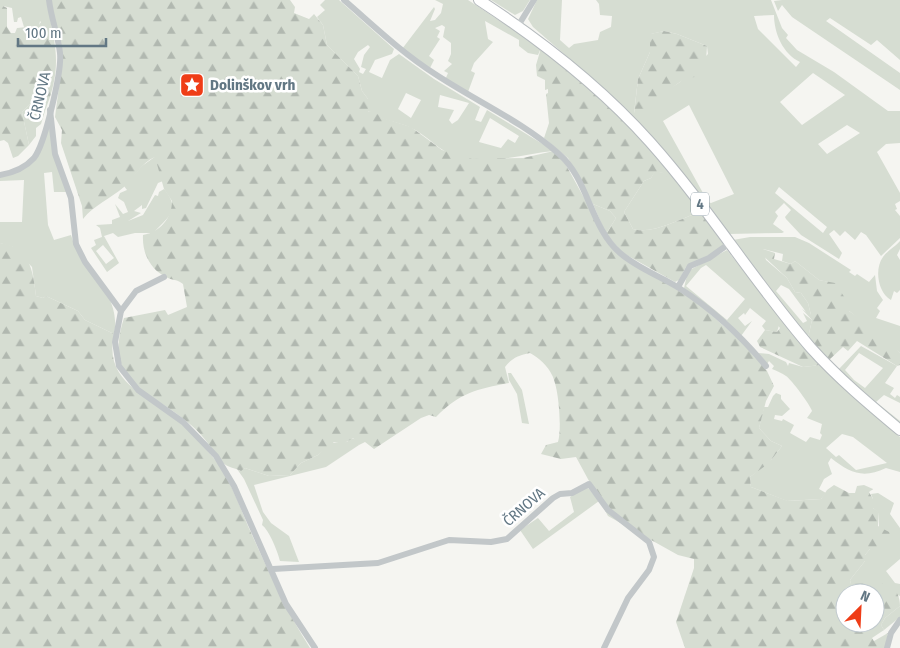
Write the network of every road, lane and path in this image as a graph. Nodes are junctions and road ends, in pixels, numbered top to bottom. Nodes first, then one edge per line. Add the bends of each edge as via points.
1 (49, 0) edge
2 (344, 0) edge
3 (479, 0) edge
4 (534, 0) edge
5 (518, 26) junction
6 (50, 110) junction
7 (0, 176) edge
8 (730, 243) junction
9 (164, 277) dead end
10 (678, 287) junction
11 (121, 312) junction
12 (766, 366) dead end
13 (900, 430) edge
14 (272, 569) junction
15 (900, 620) edge
16 (315, 648) edge
17 (604, 648) edge
18 (887, 648) edge

1 - 6 street, ČRNOVA via 60,53
2 - 10 street via 406,55 535,135 561,155 613,246 636,264
3 - 5 main road, 4
4 - 5 street
5 - 8 main road, 4 via 568,62 614,104 651,142
6 - 7 street, ČRNOVA via 35,156 16,171
6 - 11 street via 54,154 71,198 76,244
8 - 10 street via 710,258 690,266
8 - 13 main road, 4 via 811,348 856,393
9 - 11 street via 136,291
10 - 12 street via 750,346
11 - 14 street via 115,342 119,366 138,390 183,422 216,456 234,486
14 - 16 street via 286,604
14 - 17 street, ČRNOVA via 378,562 449,540 491,542 507,539 553,498 589,484 608,510 649,542 654,557 649,570 628,598
15 - 18 street via 890,633

